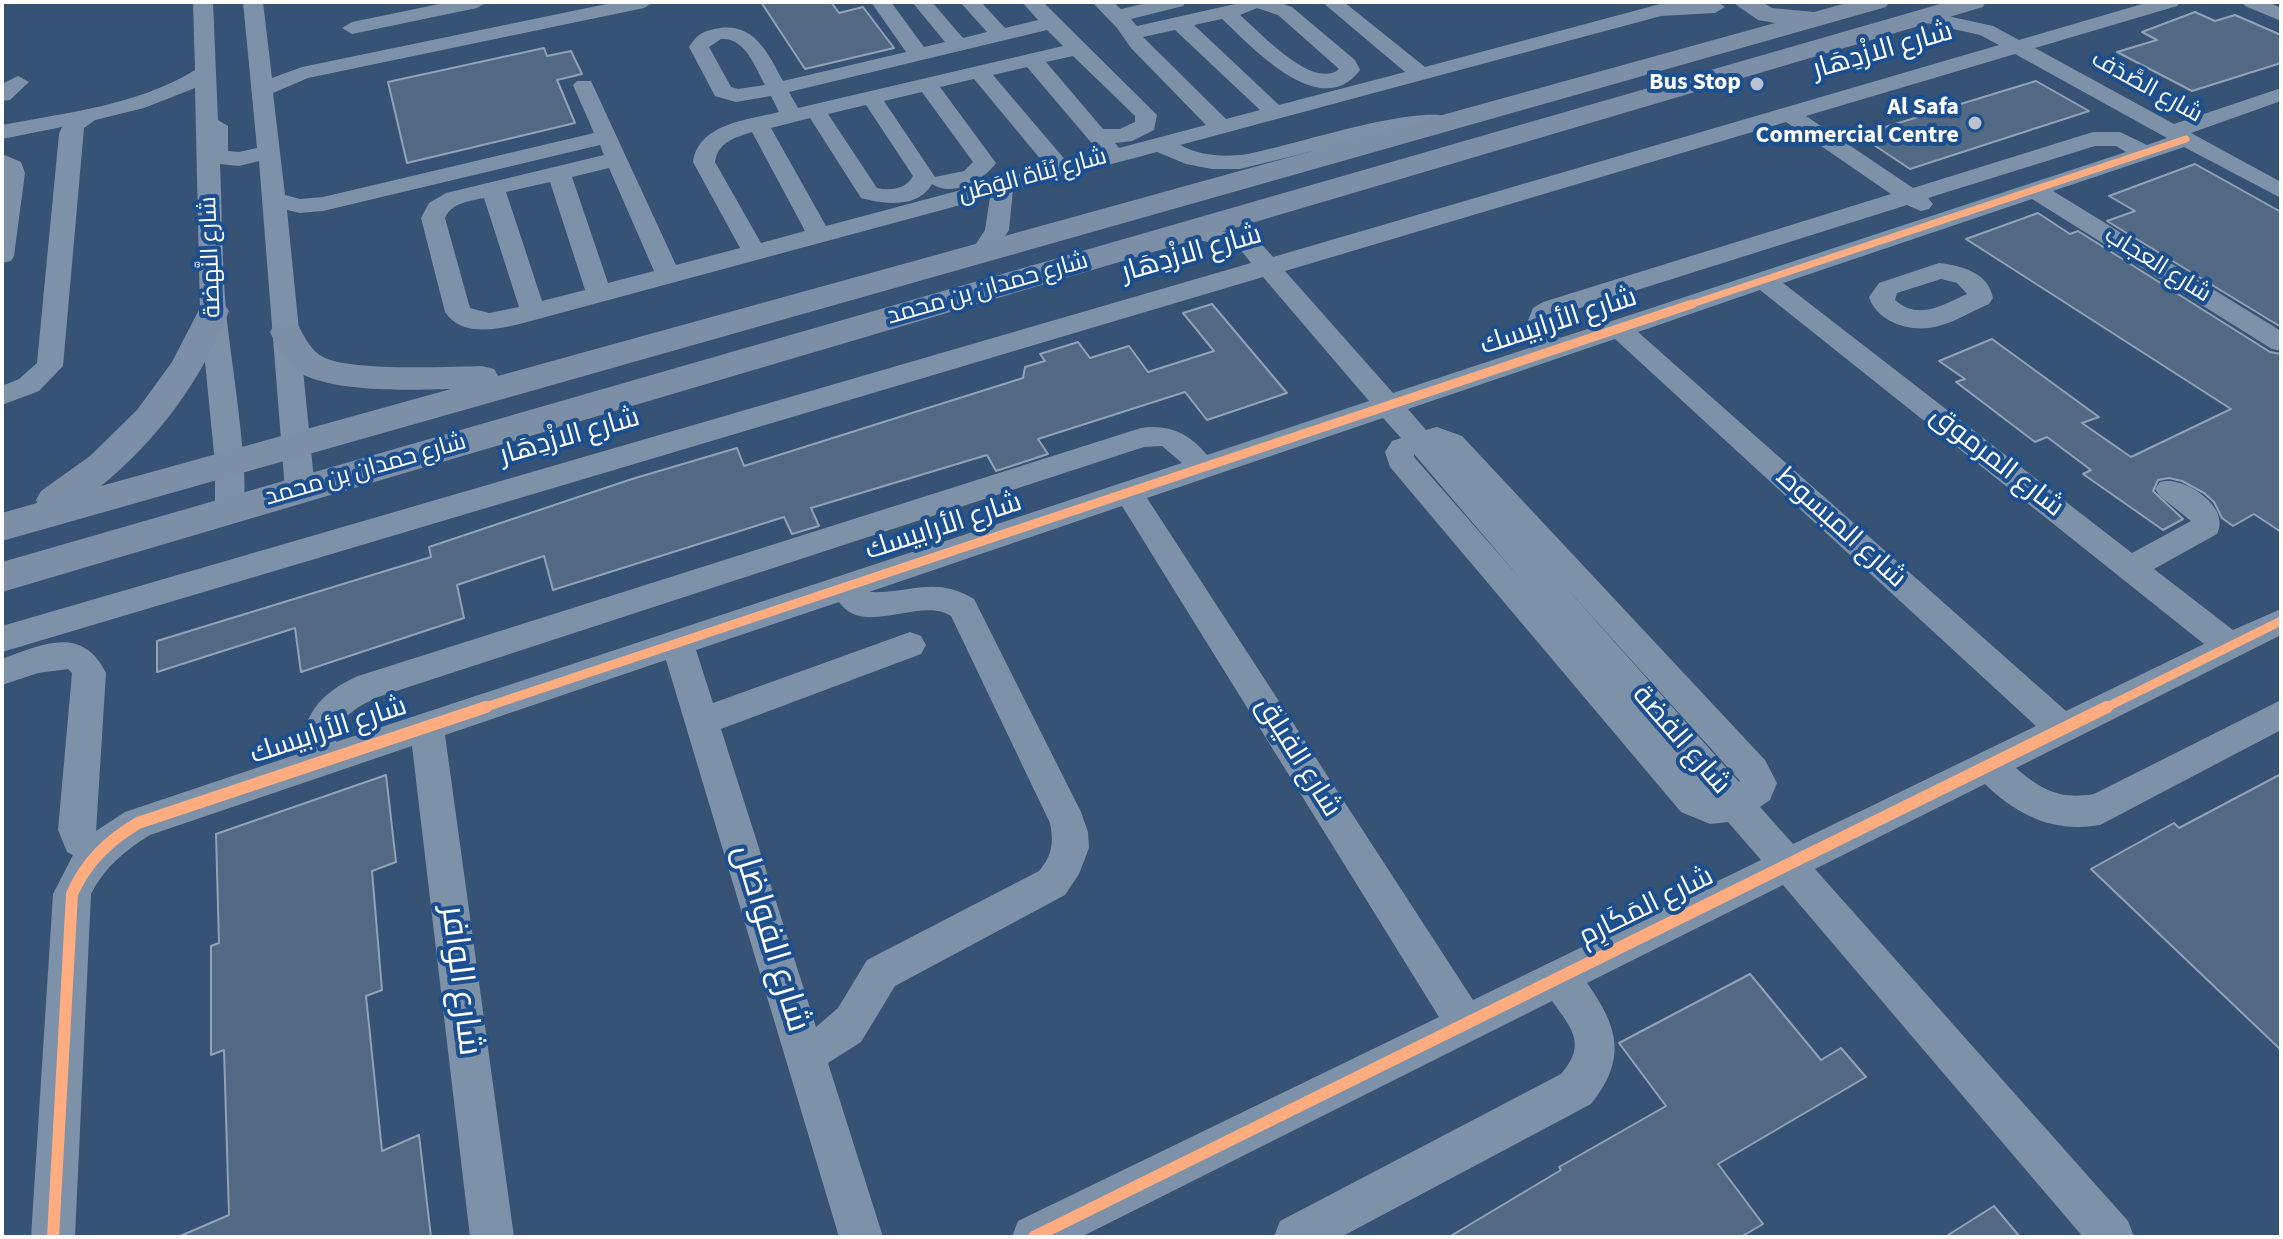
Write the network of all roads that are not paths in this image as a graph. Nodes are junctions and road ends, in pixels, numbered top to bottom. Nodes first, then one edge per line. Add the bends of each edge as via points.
1 (203, 2) edge
2 (253, 2) edge
3 (347, 2) edge
4 (477, 2) edge
5 (644, 2) edge
6 (881, 2) edge
7 (922, 2) edge
8 (970, 2) edge
9 (1032, 2) edge
10 (1176, 2) edge
11 (1332, 2) edge
12 (1620, 2) edge
13 (1877, 2) edge
14 (2170, 2) edge
15 (2252, 2) edge
16 (1261, 3) edge
17 (1723, 4) edge
18 (440, 6) edge
19 (1110, 9) edge
20 (1658, 9) edge
21 (1978, 11) edge
22 (1227, 13) junction
23 (2281, 15) edge
24 (1825, 17) junction
25 (1051, 23) junction
26 (1181, 24) junction
27 (352, 28) junction
28 (1130, 34) junction
29 (1001, 35) junction
30 (1744, 39) junction
31 (958, 45) junction
32 (2017, 46) junction
33 (1076, 49) junction
34 (914, 56) junction
35 (1032, 59) junction
36 (358, 61) junction
37 (979, 72) junction
38 (1421, 74) junction
39 (262, 79) junction
40 (928, 84) junction
41 (584, 85) dead end
42 (208, 91) junction
43 (2281, 94) edge
44 (871, 97) junction
45 (153, 99) junction
46 (815, 110) junction
47 (92, 112) junction
48 (1275, 113) junction
49 (1788, 114) junction
50 (792, 116) junction
51 (1457, 121) junction
52 (758, 124) junction
53 (1221, 127) junction
54 (2, 132) edge
55 (2179, 135) junction
56 (1098, 136) junction
57 (1159, 144) junction
58 (612, 148) junction
59 (267, 152) junction
60 (2145, 153) junction
61 (1114, 156) junction
62 (2, 161) edge
63 (1062, 170) junction
64 (559, 173) junction
65 (924, 176) junction
66 (496, 180) junction
67 (1001, 186) junction
68 (2034, 190) junction
69 (2281, 191) edge
70 (1910, 196) junction
71 (274, 199) junction
72 (323, 204) junction
73 (1261, 210) junction
74 (1945, 219) junction
75 (1189, 231) junction
76 (278, 234) junction
77 (819, 235) junction
78 (1900, 235) junction
79 (754, 252) junction
80 (982, 253) junction
81 (1257, 255) junction
82 (2, 256) edge
83 (1948, 272) dead end
84 (668, 275) junction
85 (1763, 280) junction
86 (599, 294) junction
87 (213, 311) junction
88 (533, 312) junction
89 (760, 316) junction
90 (1618, 328) junction
91 (286, 332) junction
92 (2281, 343) edge
93 (1555, 349) junction
94 (573, 365) junction
95 (2, 396) edge
96 (1388, 405) junction
97 (297, 444) junction
98 (1201, 467) junction
99 (349, 476) junction
100 (229, 486) junction
101 (2170, 489) dead end
102 (300, 490) junction
103 (1128, 491) junction
104 (2, 525) edge
105 (2, 551) edge
106 (2130, 568) junction
107 (2, 577) edge
108 (845, 586) junction
109 (2281, 621) edge
110 (2, 639) edge
111 (677, 642) junction
112 (910, 645) dead end
113 (2230, 646) junction
114 (2, 672) edge
115 (2281, 714) edge
116 (701, 722) junction
117 (427, 725) junction
118 (2062, 729) junction
119 (318, 761) junction
120 (1989, 765) junction
121 (99, 850) junction
122 (1788, 865) junction
123 (1559, 978) junction
124 (1466, 1024) junction
125 (804, 1053) junction
126 (53, 1237) edge
127 (492, 1237) edge
128 (861, 1237) edge
129 (1034, 1237) edge
130 (1296, 1237) edge
131 (2112, 1237) edge

1 - 42 street, شارع النَّهضة
2 - 39 street
3 - 27 street
4 - 18 street
5 - 36 street
6 - 34 street
7 - 31 street
8 - 29 street
9 - 25 street
10 - 19 street
11 - 38 street
12 - 20 street
13 - 24 main road, شارع حمدان بن محمد
14 - 32 street, شارع الازْدِهَار
15 - 23 street
16 - 22 street
16 - 22 street via 1285,11 1323,42 1349,65 1348,75 1333,81 1304,78
17 - 20 street, شارع بُنَاة الوَطَن
17 - 24 main road via 1767,15
17 - 30 main road via 1747,21 1750,30
18 - 27 street
19 - 28 street
20 - 38 street, شارع بُنَاة الوَطَن
21 - 32 street, شارع الصَّدَف
21 - 73 main road, شارع حمدان بن محمد via 1925,17
22 - 26 street
24 - 30 main road, شارع حمدان بن محمد
25 - 29 street
25 - 33 street
26 - 28 street
26 - 48 street
27 - 36 street
28 - 53 street
29 - 31 street
30 - 51 main road, شارع حمدان بن محمد
31 - 34 street
32 - 49 street, شارع الازْدِهَار
32 - 55 street, شارع الصَّدَف
33 - 35 street
33 - 56 street via 1146,115 1146,125 1135,133
34 - 40 street
34 - 50 street via 776,89
35 - 37 street
35 - 56 street
36 - 39 street
37 - 40 street
37 - 63 street
38 - 48 street, شارع بُنَاة الوَطَن
39 - 59 street
40 - 44 street
40 - 65 street via 985,163 962,180
41 - 58 street
42 - 45 street via 184,100
42 - 45 street via 184,86
42 - 59 street via 217,108 217,151 222,158
42 - 87 street, شارع النَّهضة
43 - 55 street, شارع الأرابيسك
44 - 46 street
44 - 65 street
45 - 47 street
46 - 50 street
46 - 65 street via 869,193 905,194 919,187
47 - 54 street
47 - 95 street via 70,134 50,366 29,385
48 - 53 street, شارع بُنَاة الوَطَن
49 - 70 street
49 - 81 street, شارع الازْدِهَار
50 - 52 street
51 - 57 street via 1377,128 1248,162 1212,164
51 - 80 main road, شارع حمدان بن محمد
52 - 77 street
52 - 79 street via 725,134 704,154
53 - 57 street, شارع بُنَاة الوَطَن
55 - 60 street, شارع الأرابيسك
55 - 69 street, شارع الصَّدَف
56 - 61 street
57 - 61 street, شارع بُنَاة الوَطَن
58 - 64 street
58 - 66 street
58 - 84 street
59 - 71 street
60 - 68 street, شارع الأرابيسك
60 - 70 street via 2120,139 2102,137
61 - 63 street, شارع بُنَاة الوَطَن
62 - 82 street via 14,173
63 - 67 street, شارع بُنَاة الوَطَن
64 - 66 street
64 - 86 street
66 - 72 street
66 - 88 street
66 - 88 street, شارع بُنَاة الوَطَن via 434,213 455,305 464,317 486,322
67 - 77 street, شارع بُنَاة الوَطَن
67 - 80 street via 999,227
68 - 74 street, شارع الأرابيسك
68 - 92 street, شارع العجاب
70 - 74 street
70 - 93 street via 1552,308 1542,314 1538,328
71 - 72 street via 290,205
71 - 76 street
72 - 76 street
73 - 75 main road, شارع حمدان بن محمد
73 - 81 street via 1250,226
74 - 78 street, شارع الأرابيسك
75 - 81 street
75 - 99 main road, شارع حمدان بن محمد
76 - 91 street
77 - 79 street, شارع بُنَاة الوَطَن
78 - 83 street
78 - 85 street, شارع الأرابيسك
79 - 84 street, شارع بُنَاة الوَطَن
80 - 89 main road, شارع حمدان بن محمد
81 - 96 street, شارع الفضة
81 - 110 street, شارع الازْدِهَار
84 - 86 street, شارع بُنَاة الوَطَن
85 - 90 street, شارع الأرابيسك
85 - 106 street, شارع المرموق
86 - 88 street, شارع بُنَاة الوَطَن
87 - 100 street, شارع النَّهضة
87 - 104 main road via 187,367 106,464 69,492
89 - 94 main road, شارع حمدان بن محمد
89 - 99 main road via 689,352 351,450 333,461 331,469
90 - 93 street, شارع الأرابيسك
90 - 118 street, شارع المبسوط
91 - 94 main road via 303,360 337,372 464,378
91 - 97 street
93 - 96 street, شارع الأرابيسك
94 - 97 main road, شارع حمدان بن محمد
96 - 98 street, شارع الأرابيسك
96 - 122 street, شارع الفضة
97 - 100 main road, شارع حمدان بن محمد
97 - 102 street
98 - 103 street, شارع الأرابيسك
98 - 119 street via 1176,439 1141,438 370,686 335,704 323,718
99 - 102 main road, شارع حمدان بن محمد
100 - 102 main road, شارع حمدان بن محمد
100 - 104 main road, شارع حمدان بن محمد
100 - 105 main road
100 - 107 main road, شارع حمدان بن محمد
101 - 106 street via 2199,509 2206,526
103 - 108 street, شارع الأرابيسك
103 - 124 street, شارع الفيلق
106 - 113 street, شارع المرموق
108 - 111 street, شارع الأرابيسك
108 - 125 street via 852,599 866,605 941,597 963,608 1068,823 1071,847 1052,883 881,973 838,1037
109 - 113 street, شارع المَكَارِم
111 - 116 street, شارع الفواضل
111 - 117 street, شارع الأرابيسك
112 - 116 street
113 - 118 street, شارع المَكَارِم
114 - 121 street via 52,656 80,658 87,665 76,830 80,841
115 - 120 street via 2082,814 2039,806
116 - 125 street, شارع الفواضل
117 - 119 street, شارع الأرابيسك
117 - 127 street, شارع الوافر
118 - 120 street, شارع المَكَارِم
119 - 121 street, شارع الأرابيسك via 138,823
120 - 122 street, شارع المَكَارِم
121 - 126 street, شارع الأرابيسك via 72,894
122 - 123 street, شارع المَكَارِم
122 - 131 street, شارع الفضة
123 - 124 street, شارع المَكَارِم
123 - 130 street via 1596,1036 1592,1073 1576,1089
124 - 129 street, شارع المَكَارِم
125 - 128 street, شارع الفواضل

